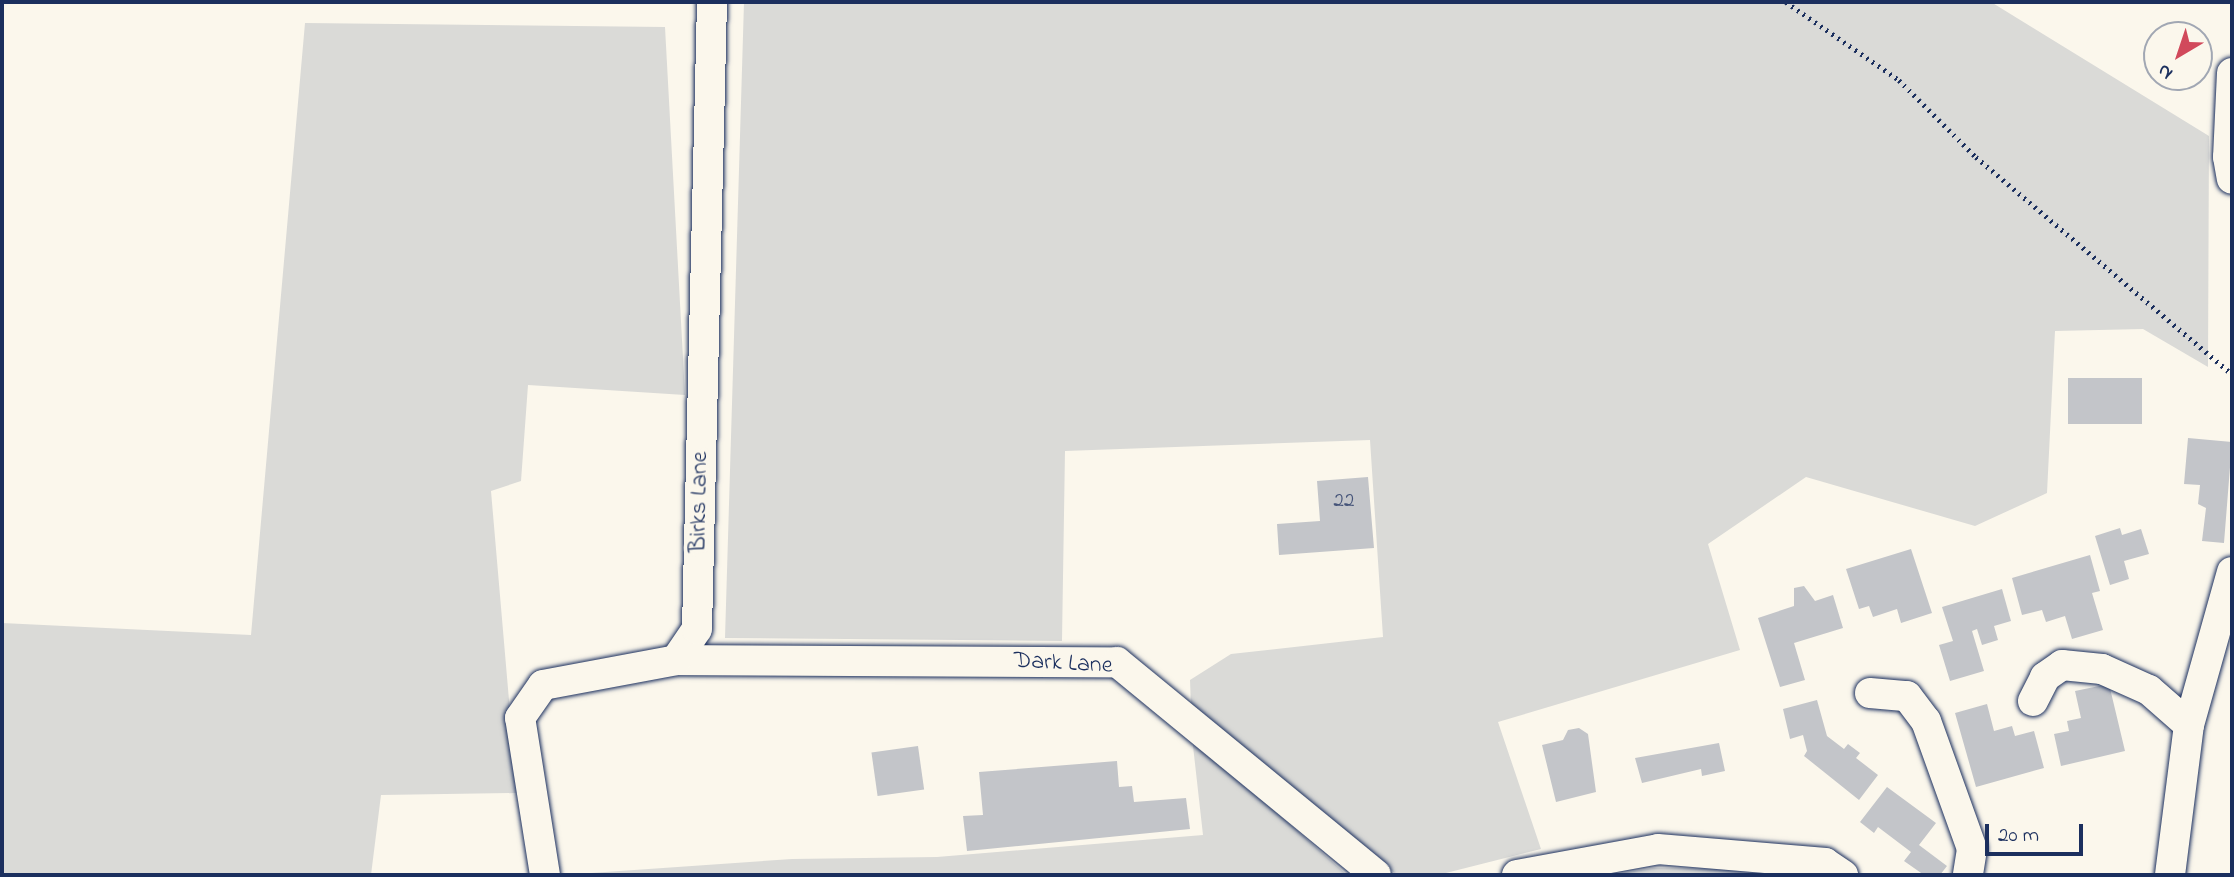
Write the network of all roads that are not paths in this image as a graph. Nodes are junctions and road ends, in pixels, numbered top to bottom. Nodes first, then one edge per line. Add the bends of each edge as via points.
1 (712, 2) edge
2 (2232, 73) edge
3 (2232, 179) edge
4 (2232, 572) edge
5 (676, 660) junction
6 (1870, 694) dead end
7 (2032, 701) dead end
8 (2189, 725) junction
9 (545, 875) edge
10 (1376, 875) edge
11 (1517, 875) edge
12 (1843, 875) edge
13 (1968, 875) edge
14 (2170, 875) edge

1 - 5 street, Birks Lane via 697,629
2 - 3 street via 2228,157
4 - 8 street
5 - 9 street via 543,685 520,718
5 - 10 street, Dark Lane via 1117,662
6 - 13 street via 1908,696 1926,721 1972,849
7 - 8 street via 2045,677 2062,665 2102,670 2150,690
8 - 14 street
11 - 12 street via 1658,849 1825,863

